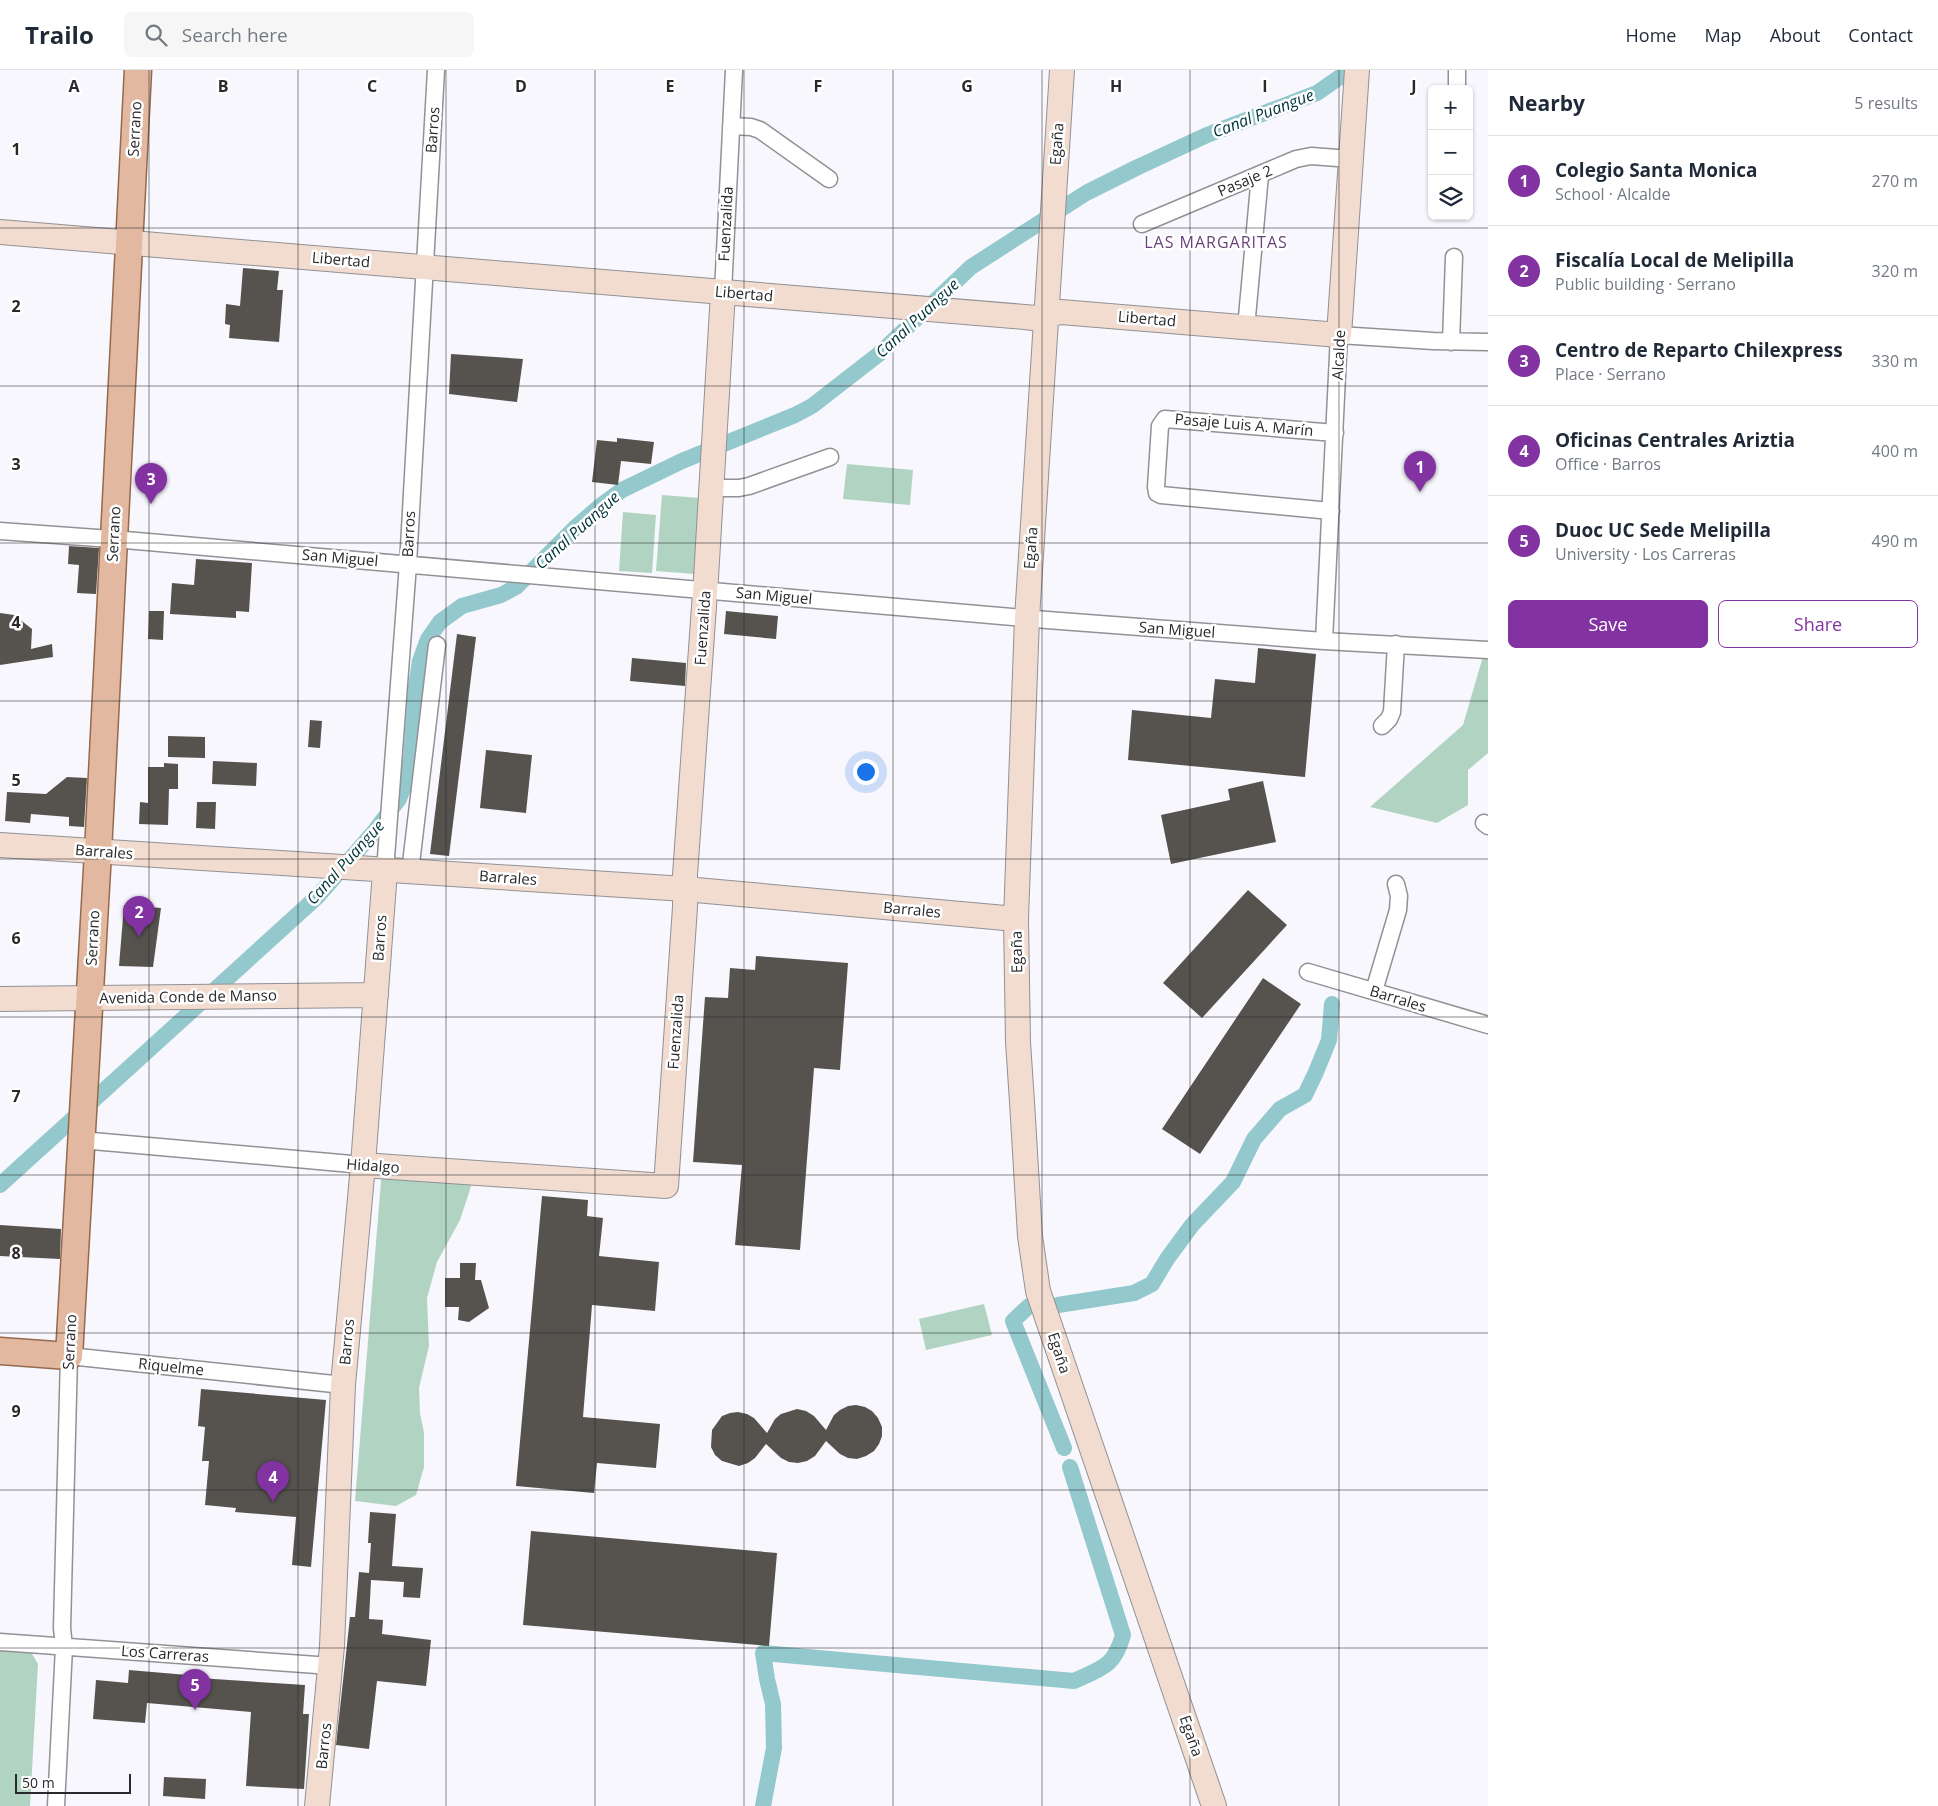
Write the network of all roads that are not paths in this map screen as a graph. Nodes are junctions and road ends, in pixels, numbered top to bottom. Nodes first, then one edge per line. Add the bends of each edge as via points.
1 (138, 70) edge
2 (436, 70) edge
3 (734, 70) edge
4 (1062, 70) edge
5 (1357, 70) edge
6 (1458, 70) edge
7 (1457, 85) edge
8 (731, 126) junction
9 (1351, 159) junction
10 (1260, 175) junction
11 (829, 179) dead end
12 (1142, 224) dead end
13 (0, 232) edge
14 (129, 242) junction
15 (1454, 257) dead end
16 (424, 267) junction
17 (723, 292) junction
18 (1046, 315) junction
19 (1246, 328) junction
20 (1339, 335) junction
21 (1452, 342) junction
22 (1488, 342) edge
23 (1335, 433) junction
24 (830, 458) dead end
25 (711, 488) junction
26 (1331, 511) junction
27 (0, 531) edge
28 (114, 539) junction
29 (408, 564) junction
30 (705, 590) junction
31 (1026, 618) junction
32 (1324, 641) junction
33 (1396, 644) junction
34 (437, 645) dead end
35 (1488, 650) edge
36 (1382, 726) dead end
37 (0, 845) edge
38 (98, 852) junction
39 (385, 871) junction
40 (410, 872) junction
41 (1396, 884) dead end
42 (685, 889) junction
43 (1016, 919) junction
44 (1308, 972) dead end
45 (1374, 991) junction
46 (376, 995) junction
47 (89, 998) junction
48 (0, 999) edge
49 (1488, 1025) edge
50 (82, 1134) junction
51 (363, 1165) junction
52 (666, 1186) joint
53 (0, 1352) edge
54 (69, 1356) junction
55 (343, 1385) junction
56 (0, 1642) edge
57 (64, 1647) junction
58 (331, 1666) junction
59 (56, 1806) edge
60 (317, 1806) edge
61 (1214, 1806) edge

1 - 14 main road, Serrano
2 - 16 street, Barros
3 - 8 street, Fuenzalida
4 - 18 street, Egaña
5 - 9 street, Alcalde
6 - 7 street
8 - 11 street via 760,130
8 - 17 street, Fuenzalida
9 - 10 street, Pasaje 2 via 1303,157
9 - 20 street, Alcalde
10 - 12 street, Pasaje 2
10 - 19 street
13 - 14 street, Libertad
14 - 16 street, Libertad
14 - 28 main road, Serrano
15 - 21 street
16 - 17 street, Libertad
16 - 29 street, Barros
17 - 18 street, Libertad via 1033,318
17 - 25 street, Fuenzalida
18 - 19 street, Libertad via 1061,312
18 - 31 street, Egaña
19 - 20 street, Libertad
20 - 21 street, Libertad
20 - 23 street, Alcalde
21 - 22 street, Libertad
23 - 26 street, Alcalde
23 - 26 street, Pasaje Luis A. Marín via 1165,419 1160,426 1156,487 1161,495
24 - 25 street via 748,486
25 - 30 street, Fuenzalida
26 - 32 street, Alcalde
27 - 28 street, San Miguel
28 - 29 street, San Miguel
28 - 38 main road, Serrano
29 - 30 street, San Miguel
29 - 39 street, Barros
30 - 31 street, San Miguel
30 - 42 street, Fuenzalida
31 - 32 street, San Miguel
31 - 43 street, Egaña
32 - 33 street, San Miguel
33 - 35 street, San Miguel
33 - 36 street via 1392,712
34 - 40 street
37 - 38 street, Barrales
38 - 39 street, Barrales
38 - 47 main road, Serrano
39 - 40 street, Barrales
39 - 46 street, Barros
40 - 42 street, Barrales
41 - 45 street via 1398,910
42 - 43 street, Barrales
42 - 52 street, Fuenzalida
43 - 61 street, Egaña via 1018,1042 1030,1236 1038,1291
44 - 45 street, Barrales
45 - 49 street, Barrales
46 - 47 street, Avenida Conde de Manso
46 - 51 street, Barros
47 - 48 street, Avenida Conde de Manso
47 - 50 main road, Serrano
50 - 51 street, Hidalgo
50 - 54 main road, Serrano
51 - 52 street, Hidalgo
51 - 55 street, Barros
53 - 54 main road, Riquelme
54 - 55 street, Riquelme
54 - 57 street, Serrano
55 - 58 street, Barros
56 - 57 street, Los Carreras
57 - 58 street, Los Carreras
57 - 59 street, Serrano
58 - 60 street, Barros

